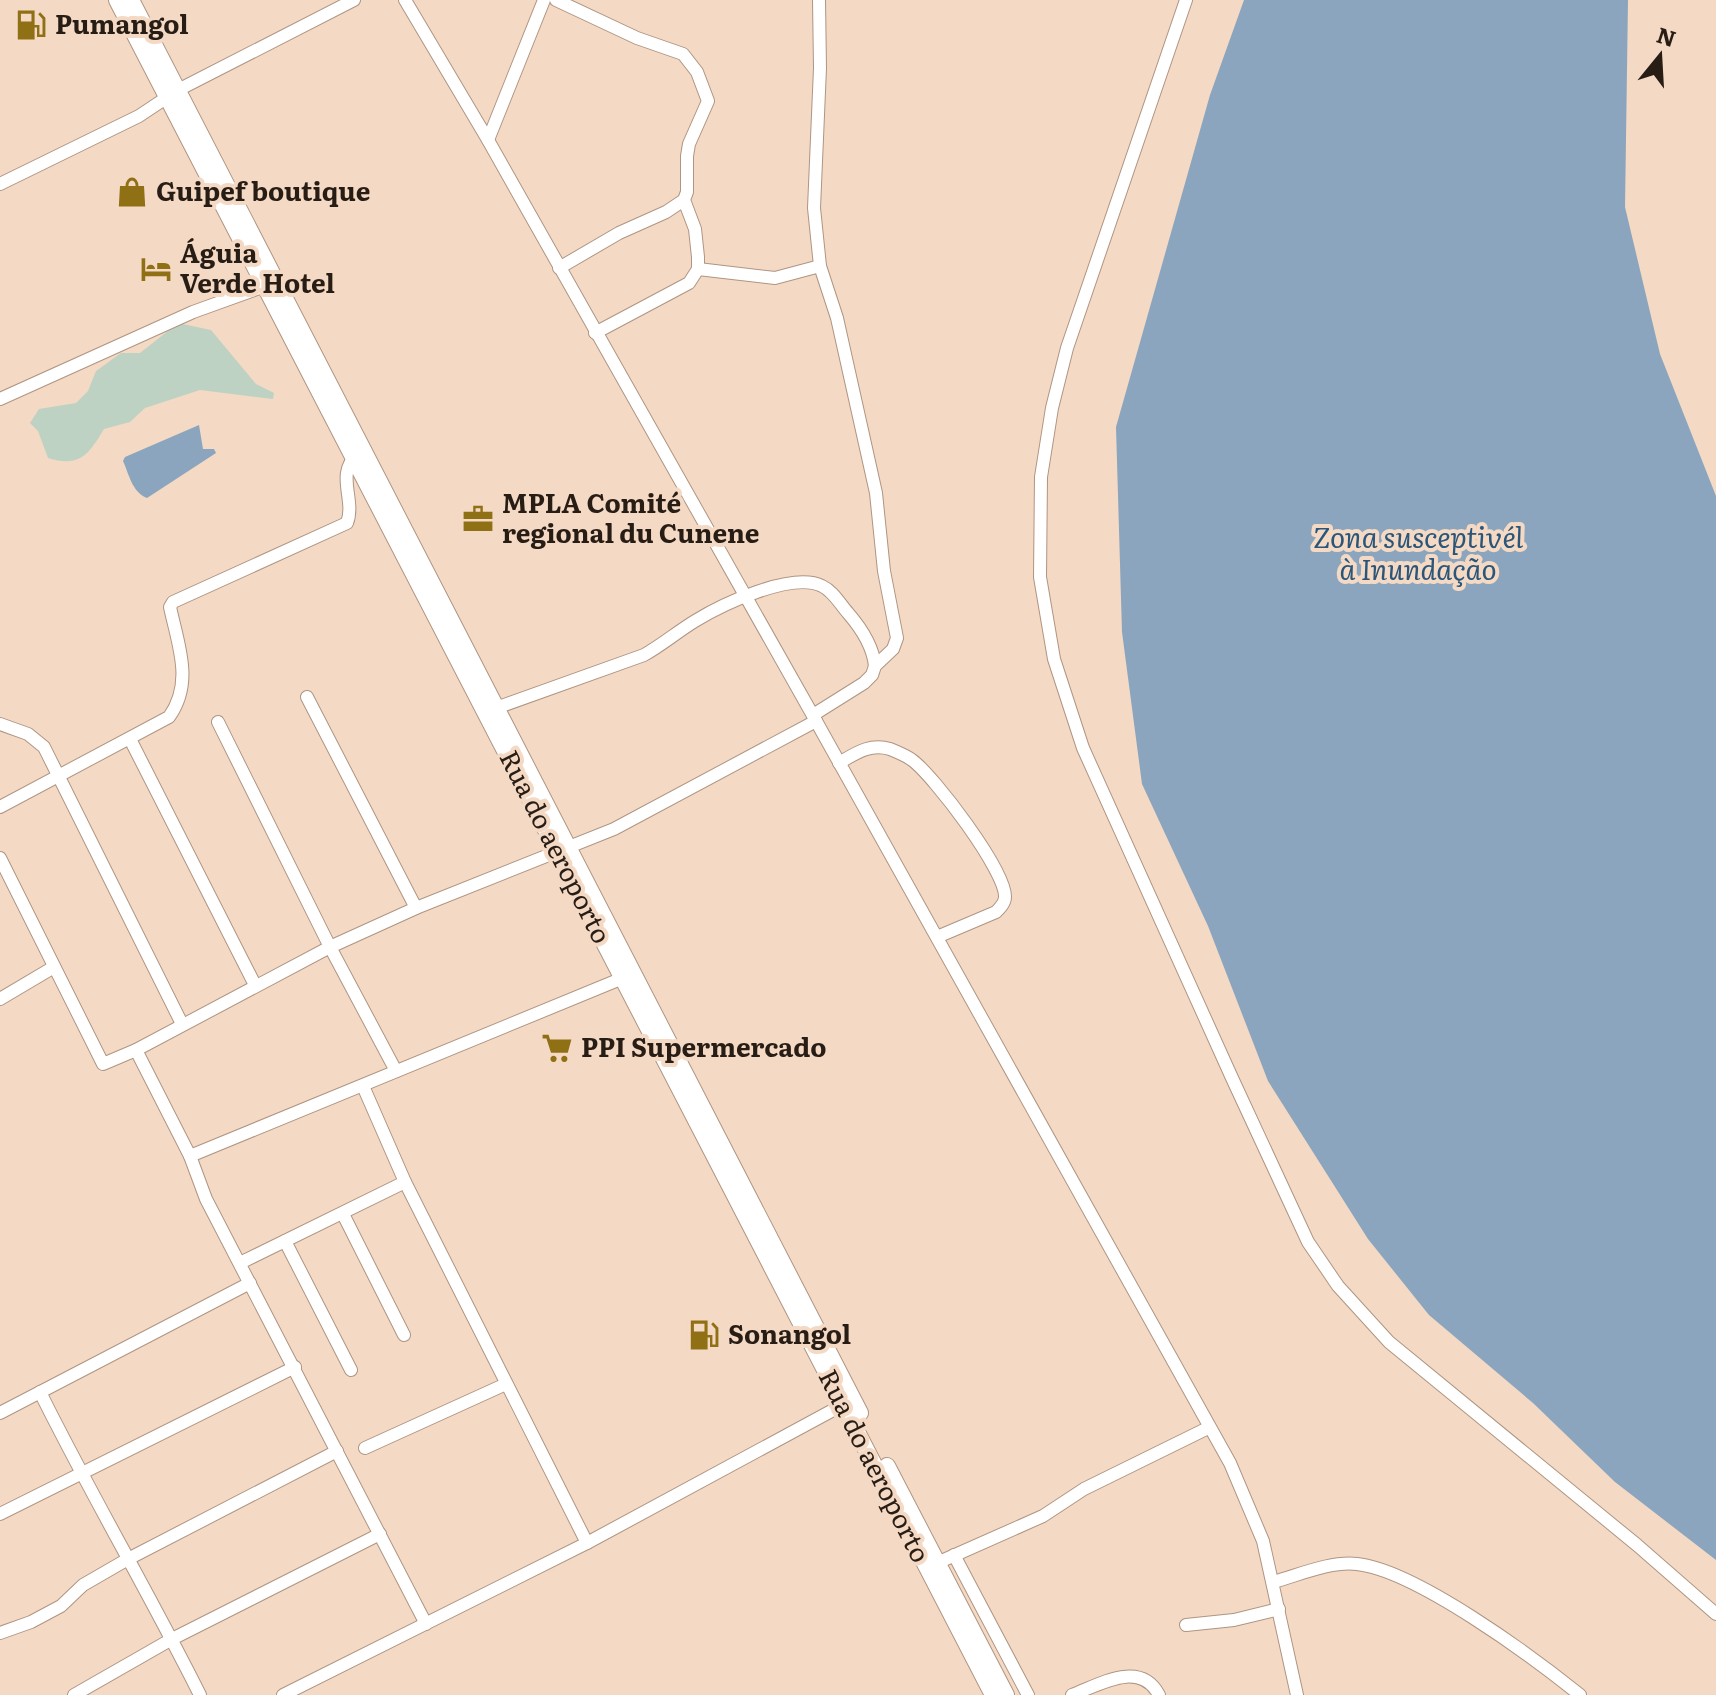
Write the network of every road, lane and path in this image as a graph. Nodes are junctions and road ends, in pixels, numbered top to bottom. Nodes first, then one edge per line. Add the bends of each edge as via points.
1 (117, 0) edge
2 (131, 0) edge
3 (354, 0) edge
4 (405, 0) edge
5 (544, 0) edge
6 (556, 0) edge
7 (819, 0) edge
8 (1186, 0) edge
9 (172, 94) junction
10 (488, 140) junction
11 (0, 184) edge
12 (684, 200) junction
13 (820, 266) junction
14 (559, 268) junction
15 (698, 269) junction
16 (265, 286) junction
17 (595, 333) junction
18 (0, 399) edge
19 (358, 454) junction
20 (744, 597) junction
21 (875, 666) junction
22 (307, 697) dead end
23 (496, 708) junction
24 (814, 718) junction
25 (218, 722) dead end
26 (0, 724) edge
27 (130, 739) junction
28 (839, 763) junction
29 (59, 776) junction
30 (0, 807) edge
31 (563, 848) junction
32 (0, 858) edge
33 (416, 908) junction
34 (937, 937) junction
35 (330, 947) junction
36 (54, 967) junction
37 (623, 978) junction
38 (255, 985) junction
39 (0, 999) edge
40 (182, 1024) junction
41 (136, 1050) junction
42 (396, 1071) junction
43 (363, 1086) junction
44 (190, 1156) junction
45 (405, 1182) junction
46 (343, 1214) junction
47 (285, 1241) junction
48 (240, 1263) junction
49 (250, 1283) junction
50 (404, 1335) dead end
51 (295, 1367) junction
52 (351, 1370) dead end
53 (506, 1384) junction
54 (40, 1392) junction
55 (848, 1403) junction
56 (0, 1413) edge
57 (1208, 1428) junction
58 (365, 1448) dead end
59 (337, 1451) junction
60 (80, 1474) junction
61 (0, 1514) edge
62 (380, 1534) junction
63 (587, 1543) junction
64 (954, 1555) junction
65 (128, 1559) junction
66 (937, 1563) junction
67 (1273, 1582) junction
68 (1279, 1609) junction
69 (1716, 1614) edge
70 (426, 1624) junction
71 (1186, 1625) dead end
72 (0, 1633) edge
73 (172, 1639) junction
74 (94, 1691) edge
75 (74, 1695) edge
76 (200, 1695) edge
77 (283, 1695) edge
78 (993, 1695) edge
79 (1006, 1695) edge
80 (1028, 1695) edge
81 (1072, 1695) edge
82 (1159, 1695) edge
83 (1297, 1695) edge
84 (1580, 1695) edge

1 - 9 main road, Rua do aeroporto
2 - 9 main road, Rua do aeroporto
3 - 9 street
4 - 10 street
5 - 10 street
6 - 12 street via 683,54 693,65 708,101 688,150
7 - 13 street via 814,208
8 - 69 street via 1067,348 1041,477 1040,577 1054,659 1083,748 1308,1242 1338,1286 1389,1342
9 - 11 street via 139,116
9 - 16 main road, Rua do aeroporto
9 - 19 main road, Rua do aeroporto
10 - 14 street
12 - 14 street
12 - 15 street via 695,229
13 - 15 street via 775,278
13 - 21 street via 837,318 876,493 896,624 893,649
14 - 17 street
15 - 17 street via 689,283
16 - 18 street via 193,312
16 - 19 main road, Rua do aeroporto
17 - 20 street
19 - 23 main road, Rua do aeroporto
19 - 27 street via 345,480 351,507 341,528 173,602 183,662 178,704 161,723
19 - 31 main road, Rua do aeroporto
20 - 21 street via 792,584 820,585 855,622
20 - 23 street via 697,619 644,655
20 - 24 street
21 - 24 street via 864,683
22 - 33 street
23 - 31 main road, Rua do aeroporto
24 - 28 street
24 - 31 street via 625,823
25 - 35 street
26 - 29 street via 28,734 44,747
27 - 29 street
27 - 38 street
28 - 34 street
28 - 34 street via 870,747 912,760 937,784 984,851 1003,888 1002,905
29 - 30 street
29 - 40 street
31 - 33 street
31 - 37 main road, Rua do aeroporto
31 - 55 main road, Rua do aeroporto
32 - 36 street
33 - 35 street
34 - 57 street
35 - 38 street
35 - 42 street
36 - 39 street
36 - 41 street via 103,1064
37 - 42 street
37 - 55 main road, Rua do aeroporto
38 - 40 street
40 - 41 street
41 - 44 street
42 - 43 street
43 - 44 street
43 - 45 street
44 - 48 street
45 - 46 street
45 - 53 street
46 - 47 street
46 - 50 street
47 - 48 street
47 - 52 street
48 - 49 street
49 - 51 street
49 - 54 street
51 - 59 street
51 - 60 street
53 - 58 street
53 - 63 street
54 - 56 street
54 - 60 street
55 - 63 street
55 - 66 main road, Rua do aeroporto
55 - 78 main road, Rua do aeroporto
57 - 64 street via 1084,1489 1043,1516
57 - 67 street via 1256,1521
59 - 62 street
59 - 65 street
60 - 61 street
60 - 65 street
62 - 70 street
62 - 73 street
63 - 70 street
64 - 66 street
64 - 80 street
65 - 72 street via 83,1585 61,1606
65 - 73 street
66 - 79 main road, Rua do aeroporto
67 - 68 street
67 - 84 street via 1340,1563 1381,1569 1509,1642
68 - 71 street
68 - 83 street
70 - 77 street
73 - 74 street
73 - 76 street
74 - 75 street
81 - 82 street via 1121,1675 1145,1681

